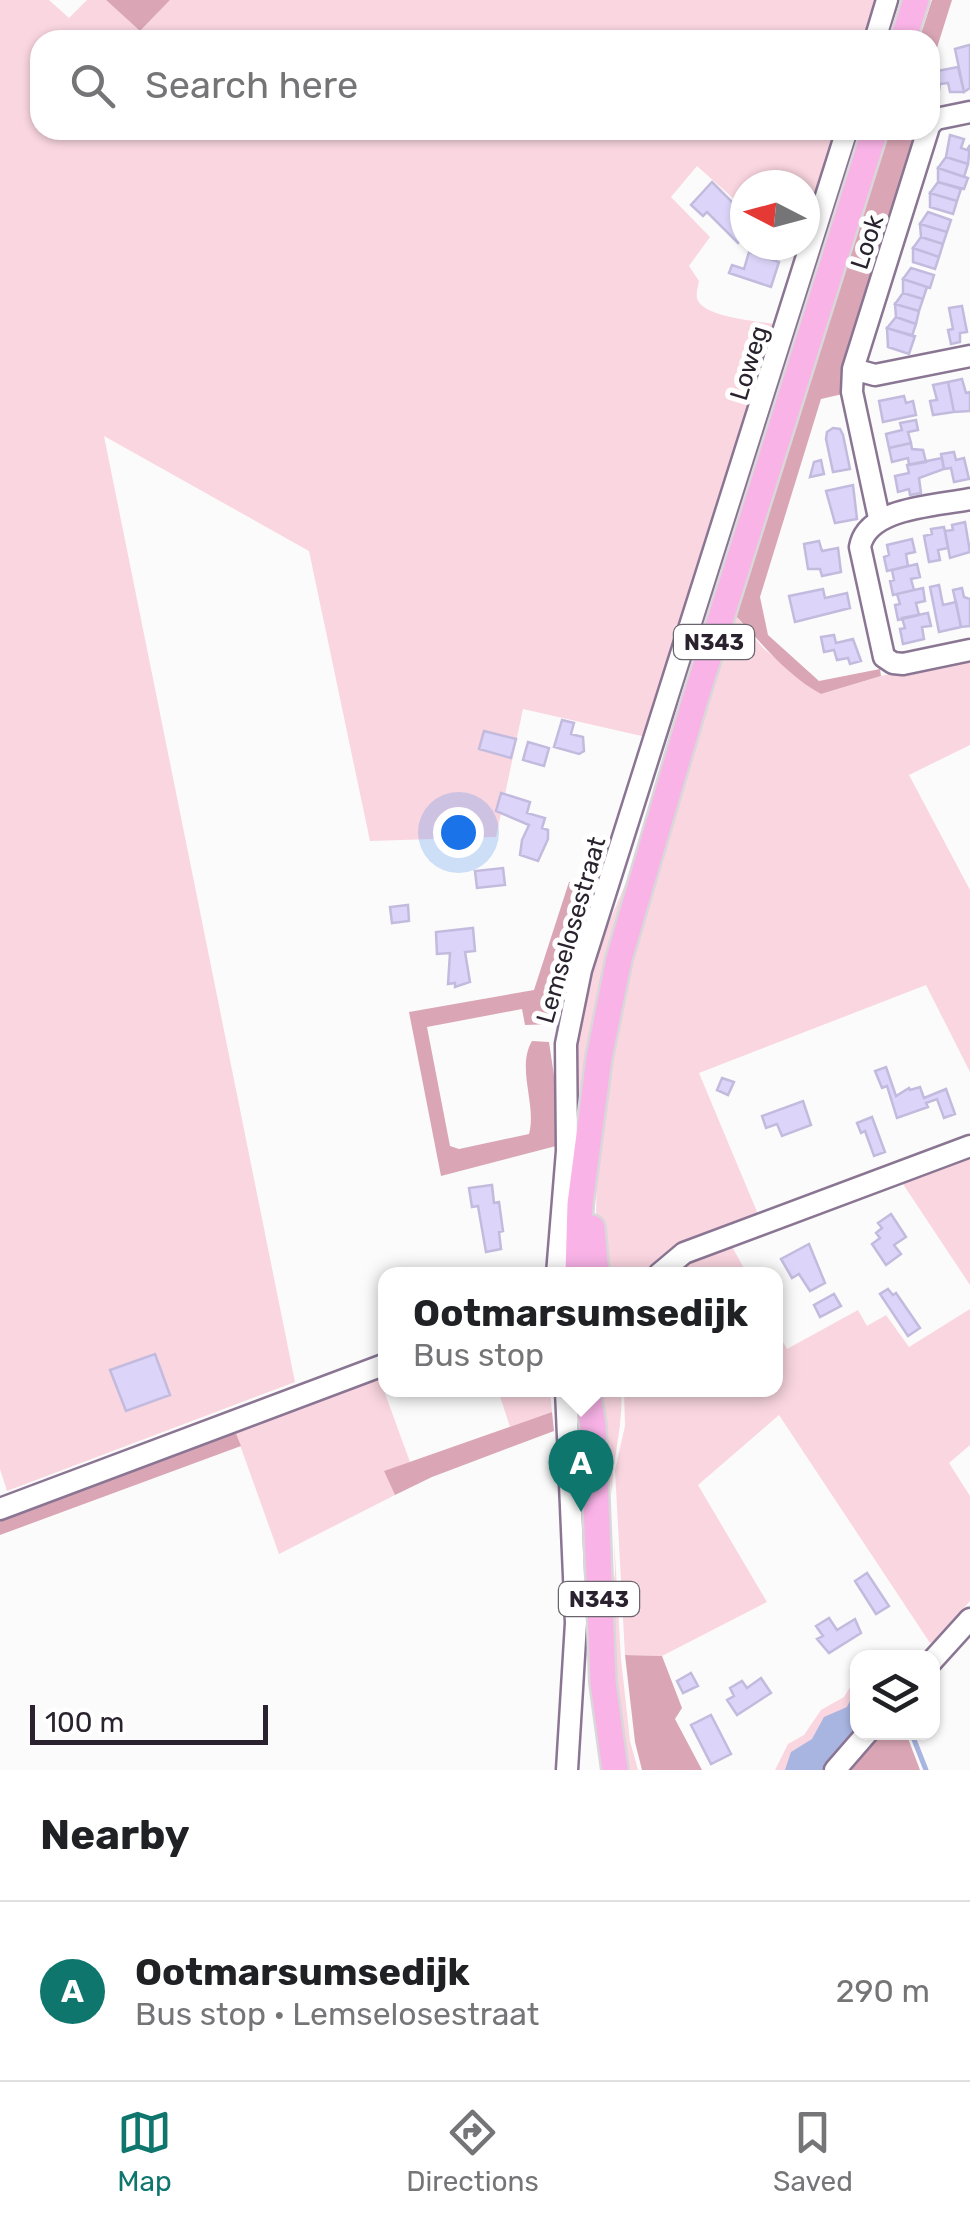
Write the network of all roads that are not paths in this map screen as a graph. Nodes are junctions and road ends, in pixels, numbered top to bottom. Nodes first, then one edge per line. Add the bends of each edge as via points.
1 (888, 0) edge
2 (916, 0) edge
3 (878, 30) edge
4 (906, 30) edge
5 (970, 112) edge
6 (940, 118) edge
7 (844, 140) edge
8 (872, 140) edge
9 (925, 140) edge
10 (970, 356) edge
11 (853, 369) junction
12 (970, 499) edge
13 (879, 518) junction
14 (697, 610) joint
15 (970, 650) edge
16 (970, 1146) edge
17 (588, 1163) junction
18 (558, 1267) edge
19 (578, 1267) edge
20 (595, 1267) edge
21 (667, 1267) edge
22 (378, 1367) edge
23 (566, 1397) edge
24 (588, 1397) edge
25 (595, 1397) edge
26 (592, 1426) junction
27 (0, 1509) edge
28 (970, 1619) edge
29 (940, 1652) edge
30 (861, 1740) edge
31 (567, 1770) edge
32 (615, 1770) edge
33 (834, 1770) edge

1 - 3 street
2 - 4 main road
5 - 6 street, Look
7 - 14 street, Loweg
8 - 17 main road, N343 via 619,959
9 - 11 street, Look
10 - 11 street via 876,375
11 - 13 street, Look
12 - 13 street
13 - 15 street via 860,547 884,657 903,664
14 - 18 street, Lemselosestraat via 568,1026
16 - 21 street via 684,1252
17 - 19 main road, N343
17 - 20 main road, N343
22 - 27 street
23 - 31 street via 576,1606
24 - 26 main road, N343
25 - 26 main road, N343
26 - 32 main road, N343 via 603,1682
28 - 29 street
30 - 33 street

